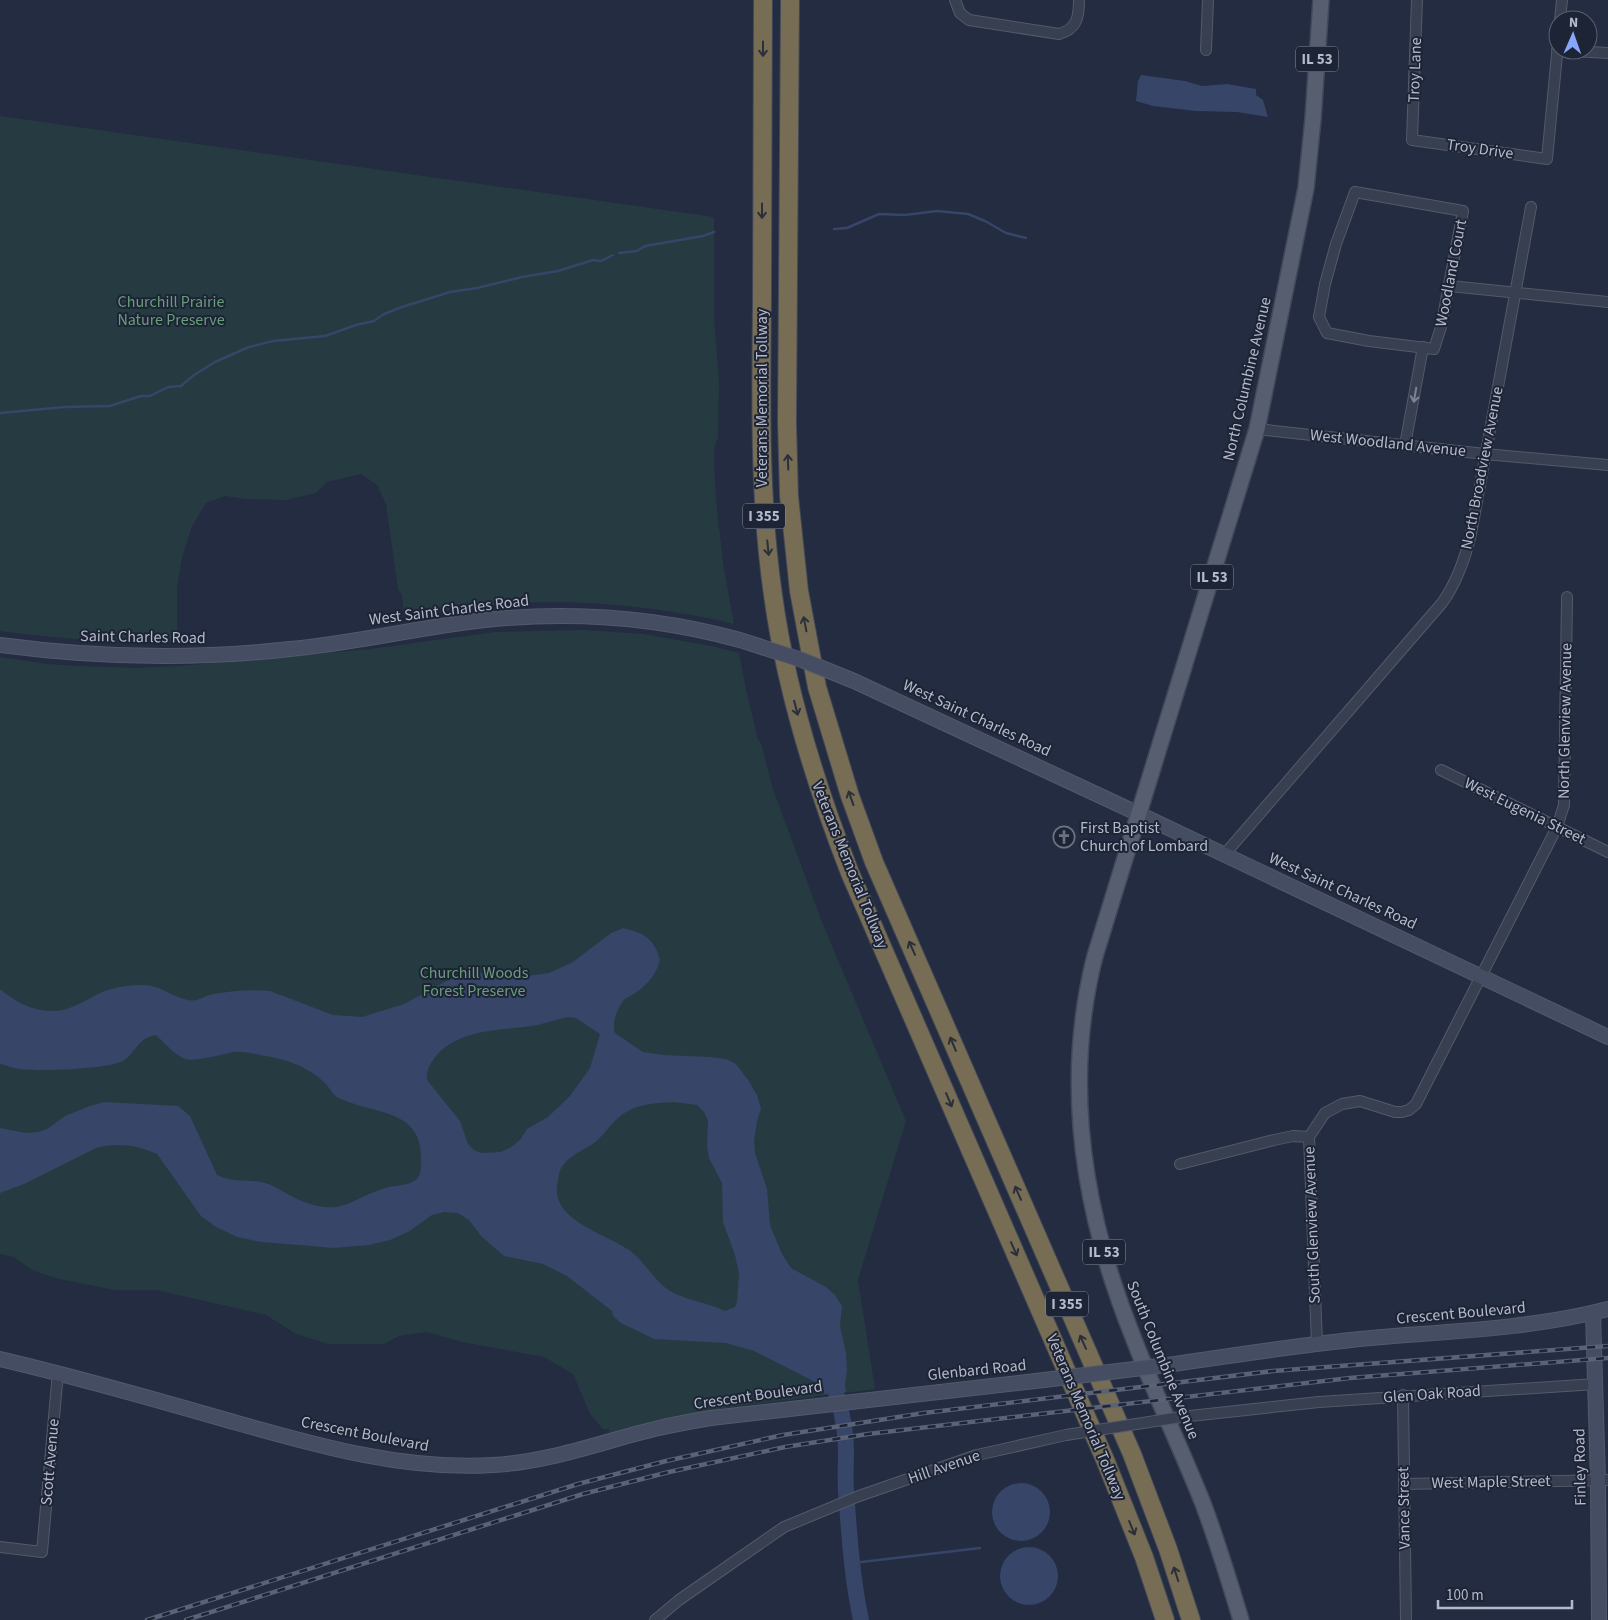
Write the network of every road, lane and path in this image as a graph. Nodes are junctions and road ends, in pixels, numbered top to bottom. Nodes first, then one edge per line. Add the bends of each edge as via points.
1 (763, 0) edge
2 (790, 0) edge
3 (955, 0) edge
4 (1079, 0) edge
5 (1208, 0) edge
6 (1321, 0) edge
7 (1417, 0) edge
8 (1206, 50) dead end
9 (1557, 60) edge
10 (1412, 140) joint
11 (1531, 206) dead end
12 (1450, 286) junction
13 (1516, 294) junction
14 (1608, 302) edge
15 (1423, 347) junction
16 (1257, 429) junction
17 (1405, 445) junction
18 (1485, 454) junction
19 (1608, 465) edge
20 (1567, 597) dead end
21 (0, 644) edge
22 (286, 650) joint
23 (1441, 770) dead end
24 (1139, 814) junction
25 (1557, 827) junction
26 (1608, 852) edge
27 (1224, 855) junction
28 (1481, 976) junction
29 (1608, 1037) edge
30 (1309, 1137) junction
31 (1180, 1164) dead end
32 (1608, 1309) edge
33 (1593, 1313) junction
34 (1317, 1344) junction
35 (0, 1358) edge
36 (58, 1372) junction
37 (1596, 1384) junction
38 (1403, 1395) junction
39 (848, 1401) joint
40 (1269, 1408) joint
41 (1603, 1481) edge
42 (1404, 1484) junction
43 (0, 1547) edge
44 (655, 1620) edge
45 (1164, 1620) edge
46 (1191, 1620) edge
47 (1242, 1620) edge
48 (1406, 1620) edge
49 (1599, 1620) edge

1 -> 45 highway, Veterans Memorial Tollway / I 355 via 763,505 773,595 788,679 814,776 850,873 1106,1462 1144,1557
46 -> 2 highway, Veterans Memorial Tollway / I 355 via 1132,1454 874,862 817,688 799,591 789,496
3 - 4 street via 960,13 968,20 1059,34 1071,29 1077,20
5 - 8 street
6 - 16 main road, North Columbine Avenue / IL 53 via 1306,188
7 - 10 street, Troy Lane
9 - 10 street, Troy Drive via 1547,159
11 - 13 street, North Broadview Avenue
12 - 13 street
12 - 15 street, Woodland Court via 1434,348
12 - 15 street, Woodland Court via 1463,211 1355,192 1336,244 1319,317 1327,333
13 - 14 street
13 - 18 street, North Broadview Avenue
15 -> 17 street, Woodland Court
16 - 17 street, West Woodland Avenue
16 - 24 main road, North Columbine Avenue / IL 53
17 - 18 street, West Woodland Avenue
18 - 19 street, West Woodland Avenue
18 - 27 street, North Broadview Avenue via 1467,551 1448,594
20 - 25 street, North Glenview Avenue via 1564,805
21 - 22 main road, Saint Charles Road via 116,656 190,656
22 - 24 main road, West Saint Charles Road, bridge via 478,621 537,616 641,621 686,628 740,640 854,681
23 - 25 street, West Eugenia Street
24 - 27 main road, West Saint Charles Road
24 - 47 main road, South Columbine Avenue / IL 53 via 1086,997 1079,1070 1082,1148 1098,1232 1118,1298 1202,1503
25 - 26 street, West Eugenia Street
25 - 28 street, North Glenview Avenue
27 - 28 main road, West Saint Charles Road
28 - 29 main road, West Saint Charles Road
28 - 30 street, South Glenview Avenue via 1416,1104 1409,1110 1395,1112 1360,1101 1342,1104 1326,1113
30 - 31 street via 1293,1136
30 - 34 street, South Glenview Avenue
32 - 33 main road, Crescent Boulevard
33 - 34 main road, Crescent Boulevard via 1539,1323
33 - 37 main road, Finley Road
34 - 39 main road, Glenbard Road, bridge via 1044,1380
35 - 36 main road, Crescent Boulevard
36 - 39 main road, Crescent Boulevard via 319,1445 401,1461 467,1466 539,1460 684,1422
36 - 43 street, Scott Avenue via 42,1552
37 - 38 street, Glen Oak Road
37 - 41 main road, Finley Road
38 - 40 street, Glen Oak Road
38 - 42 street, Vance Street
40 - 44 street, Hill Avenue, bridge via 1181,1417 1066,1435 976,1455 829,1507 784,1527
41 - 42 street, West Maple Street
41 - 49 main road, Finley Road
42 - 48 street, Vance Street

